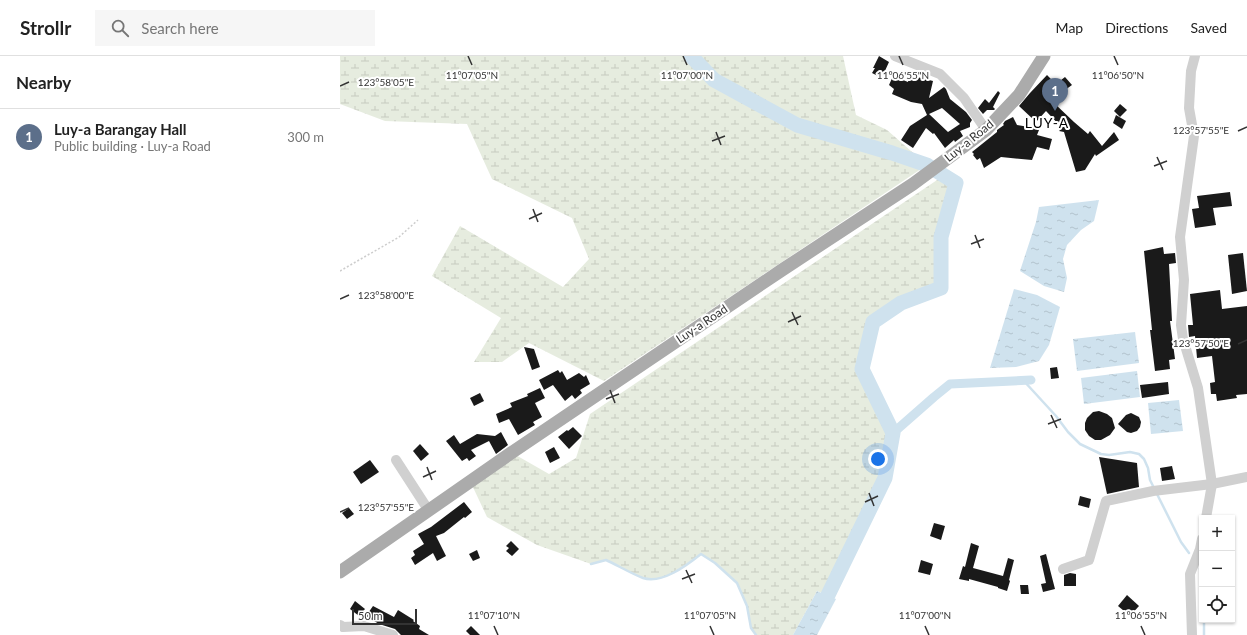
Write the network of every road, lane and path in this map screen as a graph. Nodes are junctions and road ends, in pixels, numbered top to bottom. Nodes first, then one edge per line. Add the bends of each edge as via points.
1 (895, 56) edge
2 (1044, 56) edge
3 (1195, 56) edge
4 (986, 130) junction
5 (418, 220) dead end
6 (340, 271) edge
7 (396, 460) dead end
8 (1247, 477) edge
9 (1212, 484) junction
10 (429, 510) junction
11 (1207, 515) edge
12 (1200, 551) edge
13 (1063, 569) dead end
14 (340, 572) edge
15 (340, 625) edge
16 (393, 635) edge
17 (1192, 635) edge

1 - 4 street via 940,74 964,98
2 - 4 main road, Luy-a Road via 1019,96
3 - 9 street via 1191,71 1189,108 1194,136 1180,237 1184,280 1181,325 1198,388
4 - 10 main road, Luy-a Road via 914,184 769,279
5 - 6 path via 399,236
7 - 10 street
8 - 9 street
9 - 11 street
9 - 13 street via 1164,489 1106,501 1088,560
10 - 14 main road, Luy-a Road
12 - 17 street via 1190,574
15 - 16 street via 364,626

